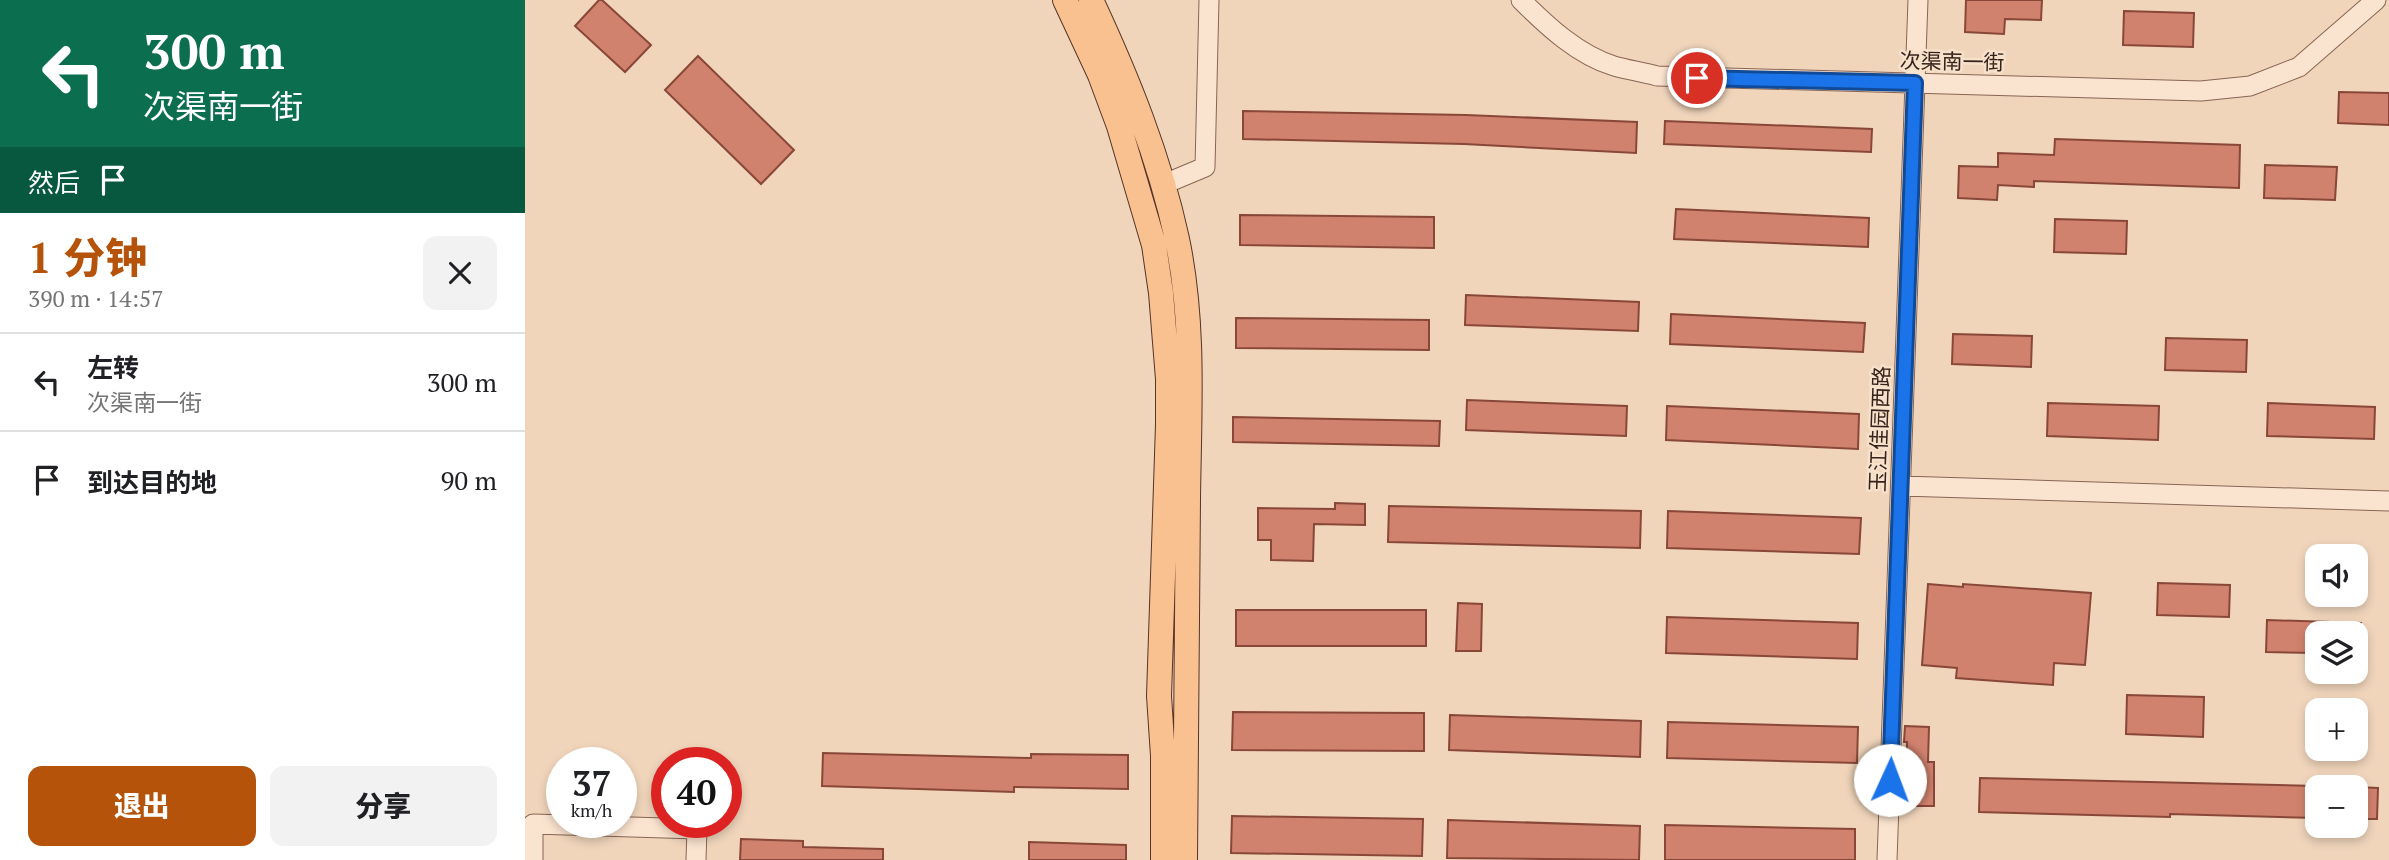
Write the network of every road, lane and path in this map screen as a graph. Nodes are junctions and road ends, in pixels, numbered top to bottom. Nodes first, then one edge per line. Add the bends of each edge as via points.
1 (1065, 0) edge
2 (1091, 0) edge
3 (1209, 0) edge
4 (1521, 0) edge
5 (1918, 0) edge
6 (2377, 0) edge
7 (1915, 83) junction
8 (1162, 185) junction
9 (1901, 486) junction
10 (2389, 501) edge
11 (533, 860) edge
12 (696, 860) edge
13 (1163, 860) edge
14 (1185, 860) edge
15 (1887, 860) edge

1 - 13 main road via 1119,126 1154,245 1161,293 1168,413 1159,696
2 - 8 main road via 1131,90
3 - 8 street via 1205,167
4 - 7 street, 次渠南一街 via 1577,49 1612,66 1657,76
5 - 7 street, 玉江佳园西路
6 - 7 street, 次渠南一街 via 2299,67 2250,86 2201,91
7 - 9 street, 玉江佳园西路
8 - 14 main road via 1177,241 1188,343
9 - 10 street
9 - 15 street, 玉江佳园西路
11 - 12 street via 533,824 697,829

